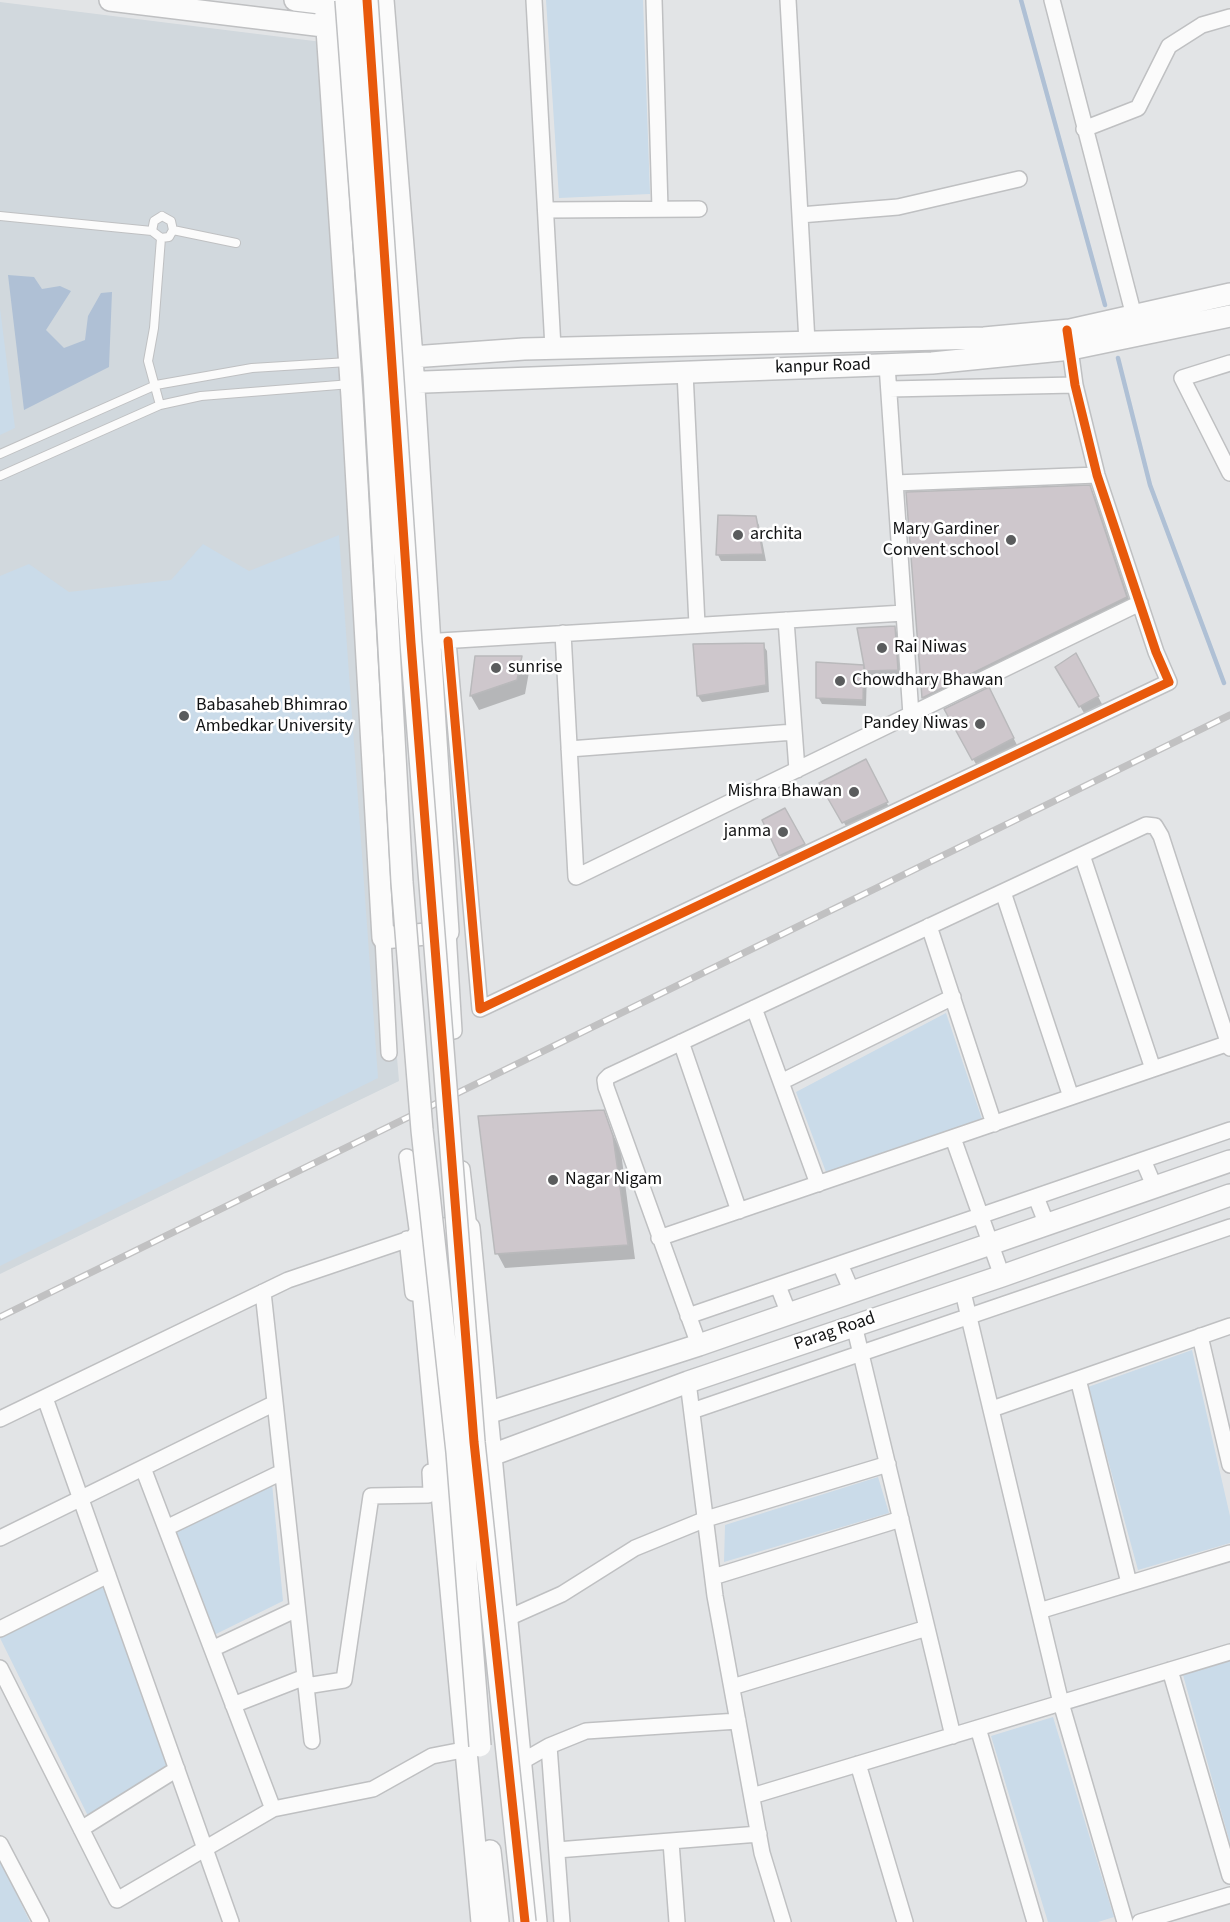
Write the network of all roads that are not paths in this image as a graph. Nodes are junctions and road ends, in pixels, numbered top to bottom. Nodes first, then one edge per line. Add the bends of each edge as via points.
1 (110, 0) edge
2 (296, 0) edge
3 (346, 0) edge
4 (534, 0) edge
5 (654, 0) edge
6 (788, 0) edge
7 (1052, 0) edge
8 (325, 2) edge
9 (147, 3) edge
10 (378, 4) edge
11 (1230, 17) edge
12 (327, 26) junction
13 (385, 33) junction
14 (1084, 129) junction
15 (1019, 179) dead end
16 (660, 209) junction
17 (699, 209) dead end
18 (546, 210) junction
19 (800, 215) junction
20 (0, 216) edge
21 (173, 230) junction
22 (152, 231) junction
23 (160, 238) junction
24 (236, 243) dead end
25 (1230, 294) edge
26 (1134, 316) junction
27 (1230, 316) edge
28 (1069, 340) junction
29 (817, 342) junction
30 (553, 348) junction
31 (412, 357) junction
32 (350, 362) junction
33 (1230, 363) edge
34 (887, 365) junction
35 (828, 367) junction
36 (685, 372) junction
37 (413, 382) junction
38 (351, 384) junction
39 (156, 385) junction
40 (1075, 385) junction
41 (889, 389) junction
42 (160, 405) junction
43 (0, 454) edge
44 (1230, 473) edge
45 (1096, 475) junction
46 (0, 476) edge
47 (895, 483) junction
48 (1140, 603) junction
49 (904, 613) junction
50 (786, 620) junction
51 (697, 625) junction
52 (563, 633) junction
53 (439, 641) junction
54 (911, 715) junction
55 (795, 732) junction
56 (569, 748) junction
57 (797, 770) junction
58 (1082, 855) junction
59 (1003, 892) junction
60 (929, 926) junction
61 (448, 932) junction
62 (383, 938) junction
63 (952, 997) junction
64 (754, 1008) junction
65 (454, 1031) dead end
66 (681, 1042) junction
67 (1229, 1046) edge
68 (389, 1053) dead end
69 (1153, 1069) junction
70 (781, 1082) junction
71 (1071, 1097) junction
72 (994, 1124) junction
73 (1230, 1130) edge
74 (953, 1138) junction
75 (459, 1141) dead end
76 (407, 1157) dead end
77 (1230, 1161) edge
78 (1149, 1175) junction
79 (818, 1184) junction
80 (1230, 1195) edge
81 (739, 1211) junction
82 (1042, 1212) junction
83 (983, 1220) junction
84 (1230, 1227) edge
85 (469, 1228) junction
86 (413, 1238) junction
87 (659, 1238) junction
88 (990, 1241) junction
89 (842, 1267) junction
90 (1002, 1276) junction
91 (962, 1288) junction
92 (850, 1289) junction
93 (262, 1292) junction
94 (783, 1300) junction
95 (970, 1316) junction
96 (854, 1325) junction
97 (1230, 1326) edge
98 (694, 1332) junction
99 (1200, 1336) junction
100 (862, 1353) junction
101 (1078, 1379) junction
102 (688, 1382) junction
103 (45, 1398) junction
104 (275, 1403) junction
105 (992, 1408) junction
106 (692, 1411) junction
107 (488, 1415) junction
108 (0, 1419) edge
109 (437, 1423) junction
110 (492, 1456) junction
111 (888, 1464) junction
112 (1230, 1465) edge
113 (143, 1468) junction
114 (441, 1470) junction
115 (282, 1472) junction
116 (81, 1498) junction
117 (902, 1519) junction
118 (706, 1520) junction
119 (166, 1528) junction
120 (0, 1538) edge
121 (1230, 1553) edge
122 (108, 1575) junction
123 (713, 1577) junction
124 (1129, 1583) junction
125 (297, 1608) junction
126 (1039, 1611) junction
127 (508, 1618) junction
128 (0, 1629) edge
129 (927, 1629) junction
130 (212, 1649) junction
131 (1230, 1652) edge
132 (0, 1668) edge
133 (1170, 1670) junction
134 (305, 1682) junction
135 (732, 1687) junction
136 (1061, 1703) junction
137 (233, 1705) junction
138 (738, 1721) junction
139 (978, 1728) junction
140 (953, 1736) junction
141 (312, 1741) dead end
142 (549, 1746) junction
143 (468, 1749) junction
144 (521, 1762) junction
145 (858, 1764) junction
146 (177, 1769) junction
147 (752, 1796) junction
148 (273, 1809) junction
149 (81, 1829) junction
150 (759, 1834) junction
151 (671, 1842) junction
152 (1, 1847) edge
153 (205, 1850) junction
154 (557, 1850) junction
155 (1230, 1876) edge
156 (1230, 1895) edge
157 (41, 1922) edge
158 (231, 1922) edge
159 (482, 1922) edge
160 (498, 1922) edge
161 (525, 1922) edge
162 (536, 1922) edge
163 (562, 1922) edge
164 (677, 1922) edge
165 (783, 1922) edge
166 (905, 1922) edge
167 (1035, 1922) edge
168 (1125, 1922) edge
169 (1140, 1922) edge

1 - 9 street
2 - 8 street
3 - 160 street, bridge via 374,376 402,882
4 - 18 street
5 - 16 street
6 - 19 street
7 - 14 street
8 - 10 street
8 - 12 street
9 - 12 street
10 - 13 street
10 - 161 street, bridge via 411,643 474,1442
11 - 14 street via 1202,25 1168,46 1138,108
12 - 13 street
12 - 32 street
13 - 31 street
14 - 26 street
15 - 19 street via 898,207
16 - 17 street
16 - 18 street
18 - 30 street
19 - 29 street
20 - 22 lane
21 - 22 lane via 171,220 162,216 154,221
21 - 23 lane via 169,237
21 - 24 lane
22 - 23 lane
23 - 39 lane via 148,362
25 - 26 street
26 - 28 street
27 - 28 street, kanpur Road
28 - 29 street
28 - 34 street, kanpur Road
28 - 40 street
29 - 30 street
29 - 35 street
30 - 31 street
31 - 32 street
31 - 37 street
32 - 38 street
32 - 39 lane via 252,368
33 - 44 street via 1182,378
34 - 35 street, kanpur Road
34 - 41 street
35 - 36 street, kanpur Road
36 - 37 street, kanpur Road
36 - 51 street
37 - 38 street, kanpur Road
37 - 53 street
38 - 42 lane via 201,396
38 - 62 street
39 - 42 lane
39 - 43 lane
40 - 41 street
40 - 45 street
41 - 47 street
42 - 46 lane
45 - 47 street
45 - 48 street
47 - 49 street
48 - 53 street via 1169,682 480,1009
48 - 54 street
49 - 50 street
49 - 54 street
50 - 51 street
50 - 55 street
51 - 52 street
52 - 53 street
52 - 56 street
53 - 61 street
54 - 57 street
55 - 56 street
55 - 57 street
56 - 57 street via 576,877
58 - 59 street
58 - 67 street via 1146,825 1155,826
58 - 69 street
59 - 60 street
59 - 71 street
60 - 63 street
60 - 64 street
61 - 62 street
61 - 65 street
62 - 68 street
63 - 70 street
63 - 72 street
64 - 66 street
64 - 70 street
66 - 81 street
66 - 87 street via 605,1080
67 - 69 street
69 - 71 street
70 - 79 street
71 - 72 street
72 - 74 street
73 - 78 street
74 - 79 street
74 - 83 street
75 - 85 street
76 - 86 street
77 - 78 street, Parag Road
78 - 82 street, Parag Road
78 - 82 street
79 - 81 street
80 - 90 street, Parag Road
81 - 87 street
82 - 83 street
82 - 88 street, Parag Road
83 - 88 street
83 - 89 street
84 - 95 street
85 - 86 street via 425,1232
85 - 107 street
86 - 93 street
86 - 109 street
86 - 134 street via 431,1491 428,1495 372,1496 344,1680
87 - 98 street
88 - 90 street
88 - 92 street, Parag Road
89 - 92 street
89 - 94 street
90 - 91 street, Parag Road
91 - 95 street
91 - 96 street, Parag Road
92 - 94 street, Parag Road
93 - 103 street
93 - 104 street
94 - 98 street, Parag Road
94 - 98 street
95 - 100 street
95 - 105 street
96 - 100 street
96 - 102 street, Parag Road
97 - 99 street
98 - 107 street, Parag Road
99 - 101 street
99 - 112 street
100 - 106 street
100 - 111 street
101 - 105 street
101 - 124 street
102 - 106 street
102 - 110 street, Parag Road
103 - 108 street
103 - 116 street
104 - 113 street
104 - 115 street
105 - 126 street
106 - 118 street
107 - 109 street, Parag Road
107 - 110 street
109 - 114 street
110 - 114 street, Parag Road
110 - 127 street
111 - 117 street
111 - 118 street
113 - 116 street
113 - 119 street
114 - 143 street
115 - 119 street
115 - 125 street
116 - 120 street
116 - 122 street
117 - 123 street
117 - 129 street
118 - 123 street
118 - 127 street via 634,1548 562,1594
119 - 130 street
121 - 124 street
122 - 128 street
122 - 146 street
123 - 135 street
124 - 126 street
125 - 130 street
125 - 134 street
126 - 136 street
127 - 144 street
129 - 135 street
129 - 140 street
130 - 137 street
131 - 133 street
132 - 149 street
133 - 136 street
133 - 155 street
134 - 137 street
134 - 141 street
135 - 138 street
136 - 139 street
136 - 168 street
137 - 148 street
138 - 142 street via 586,1731
138 - 147 street
139 - 140 street
139 - 167 street
140 - 145 street
142 - 144 street
142 - 154 street
143 - 148 street via 432,1756 373,1789
143 - 159 street
144 - 162 street
145 - 147 street
145 - 166 street
146 - 149 street
146 - 153 street
147 - 150 street
148 - 153 street
149 - 153 street via 117,1900
150 - 151 street
150 - 165 street
151 - 154 street
151 - 164 street
152 - 157 street
153 - 158 street
154 - 163 street
156 - 169 street

